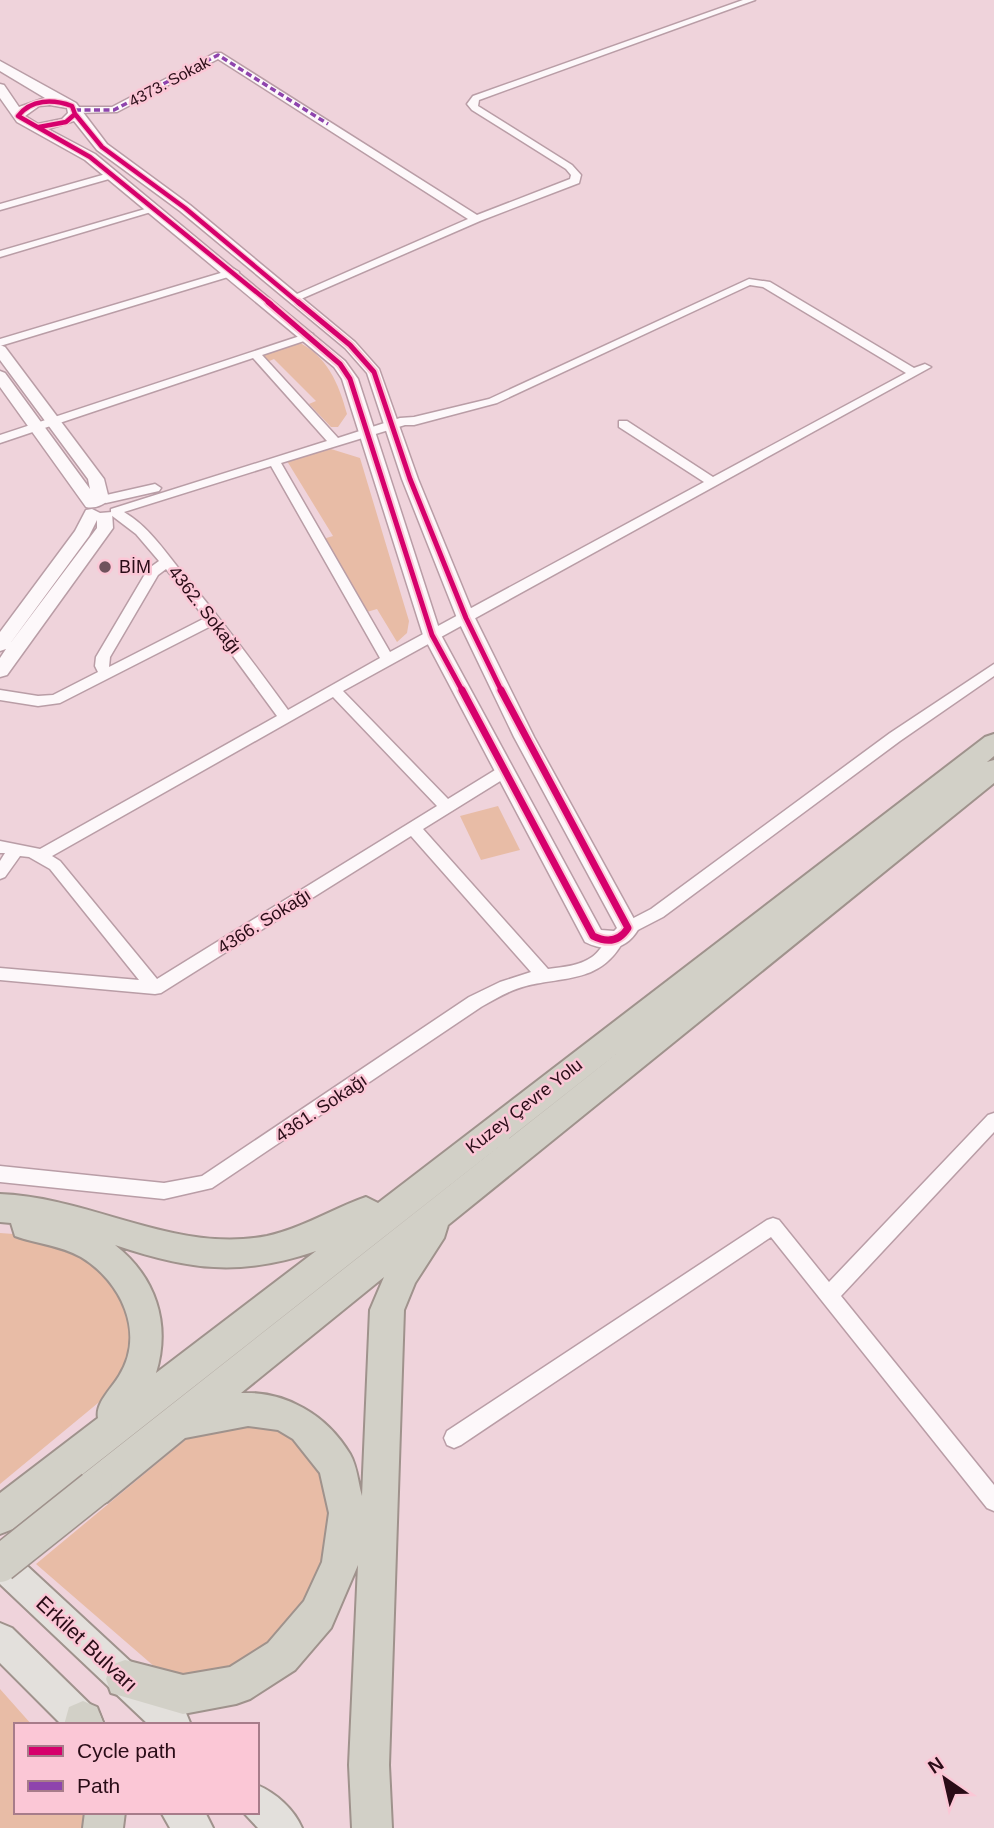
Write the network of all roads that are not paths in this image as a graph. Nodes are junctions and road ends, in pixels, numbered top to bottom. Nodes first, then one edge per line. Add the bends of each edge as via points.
1 (751, 0) edge
2 (0, 65) edge
3 (0, 88) edge
4 (72, 109) junction
5 (18, 116) junction
6 (39, 127) junction
7 (113, 175) junction
8 (0, 206) edge
9 (156, 209) junction
10 (476, 219) junction
11 (0, 254) edge
12 (234, 272) junction
13 (294, 299) junction
14 (309, 336) junction
15 (0, 344) edge
16 (0, 350) edge
17 (255, 354) junction
18 (0, 376) edge
19 (53, 421) junction
20 (398, 423) junction
21 (623, 424) dead end
22 (37, 427) junction
23 (367, 432) junction
24 (0, 439) edge
25 (335, 442) junction
26 (274, 460) junction
27 (713, 482) junction
28 (104, 508) junction
29 (167, 562) junction
30 (466, 618) junction
31 (214, 619) junction
32 (432, 635) junction
33 (0, 645) edge
34 (388, 660) junction
35 (994, 670) edge
36 (0, 671) edge
37 (107, 675) junction
38 (334, 690) junction
39 (0, 695) edge
40 (286, 717) junction
41 (994, 743) edge
42 (994, 769) edge
43 (505, 771) junction
44 (447, 807) junction
45 (413, 828) junction
46 (8, 848) edge
47 (41, 855) junction
48 (0, 873) edge
49 (622, 934) junction
50 (0, 974) edge
51 (545, 977) junction
52 (155, 988) junction
53 (994, 1120) edge
54 (467, 1149) junction
55 (0, 1174) edge
56 (450, 1204) junction
57 (0, 1208) edge
58 (0, 1226) edge
59 (829, 1295) junction
60 (158, 1438) junction
61 (454, 1438) dead end
62 (56, 1472) junction
63 (994, 1501) edge
64 (0, 1516) edge
65 (0, 1563) edge
66 (0, 1640) edge
67 (125, 1679) junction
68 (83, 1723) edge
69 (172, 1723) edge
70 (259, 1805) edge
71 (181, 1814) edge
72 (195, 1828) edge
73 (284, 1828) edge
74 (372, 1828) edge

1 - 10 street via 474,100 475,108 569,167 577,177 573,183
2 - 4 street
3 - 5 street
4 - 5 street via 49,101 31,104
4 - 6 street via 66,122
4 - 10 street, 4373. Sokak via 114,110 218,55
4 - 13 street via 102,147 185,208
5 - 6 street via 24,124
6 - 7 street via 86,153
7 - 8 street
7 - 9 street
9 - 11 street
9 - 12 street
10 - 13 street
12 - 14 street
12 - 15 street
13 - 20 street via 365,359
14 - 17 street
14 - 23 street via 350,379
16 - 19 street
17 - 19 street
17 - 25 street
18 - 22 street
19 - 22 street
19 - 28 street via 96,479
20 - 23 street
20 - 27 street via 493,401 758,277 920,370
20 - 30 street
21 - 27 street
22 - 24 street
22 - 28 street
23 - 25 street
23 - 32 street
25 - 26 street
26 - 28 street
26 - 34 street
27 - 30 street
28 - 29 street, 4362. Sokağı via 132,522
28 - 33 street
28 - 36 street via 105,528
29 - 31 street, 4362. Sokağı
29 - 37 street via 153,572 103,657
30 - 32 street
30 - 49 street
31 - 37 street
31 - 40 street, 4362. Sokağı
32 - 34 street
32 - 43 street
34 - 38 street
35 - 49 street, 4361. Sokağı
37 - 39 street via 55,700
38 - 40 street
38 - 44 street
40 - 47 street
41 - 54 highway, Kuzey Çevre Yolu
42 - 56 highway, Kuzey Çevre Yolu
43 - 44 street, 4366. Sokağı
43 - 49 street via 593,936 603,941
44 - 45 street, 4366. Sokağı
45 - 51 street
45 - 52 street, 4366. Sokağı
46 - 47 street
46 - 48 street
47 - 52 street via 55,865
49 - 51 street, 4361. Sokağı via 605,956 588,968
50 - 52 street
51 - 55 street, 4361. Sokağı via 508,986 475,1002 206,1183 164,1191
53 - 59 street
54 - 57 highway via 328,1232 297,1244 250,1253 196,1254 60,1213
54 - 62 highway, Kuzey Çevre Yolu
56 - 60 highway, Kuzey Çevre Yolu
56 - 74 highway via 402,1274 387,1310 369,1765
58 - 62 highway via 59,1232 97,1250 125,1276 146,1317 149,1348 134,1389
59 - 61 street via 773,1226
59 - 63 street
60 - 65 highway, Kuzey Çevre Yolu, bridge
60 - 67 highway via 189,1421 222,1411 266,1411 299,1422 323,1443 339,1468 346,1492 345,1536 336,1573 313,1620 266,1672 236,1687 195,1695 154,1691
62 - 64 highway
65 - 67 main road, Erkilet Bulvarı
66 - 68 main road
67 - 69 main road, Erkilet Bulvarı
70 - 73 main road
71 - 72 main road

